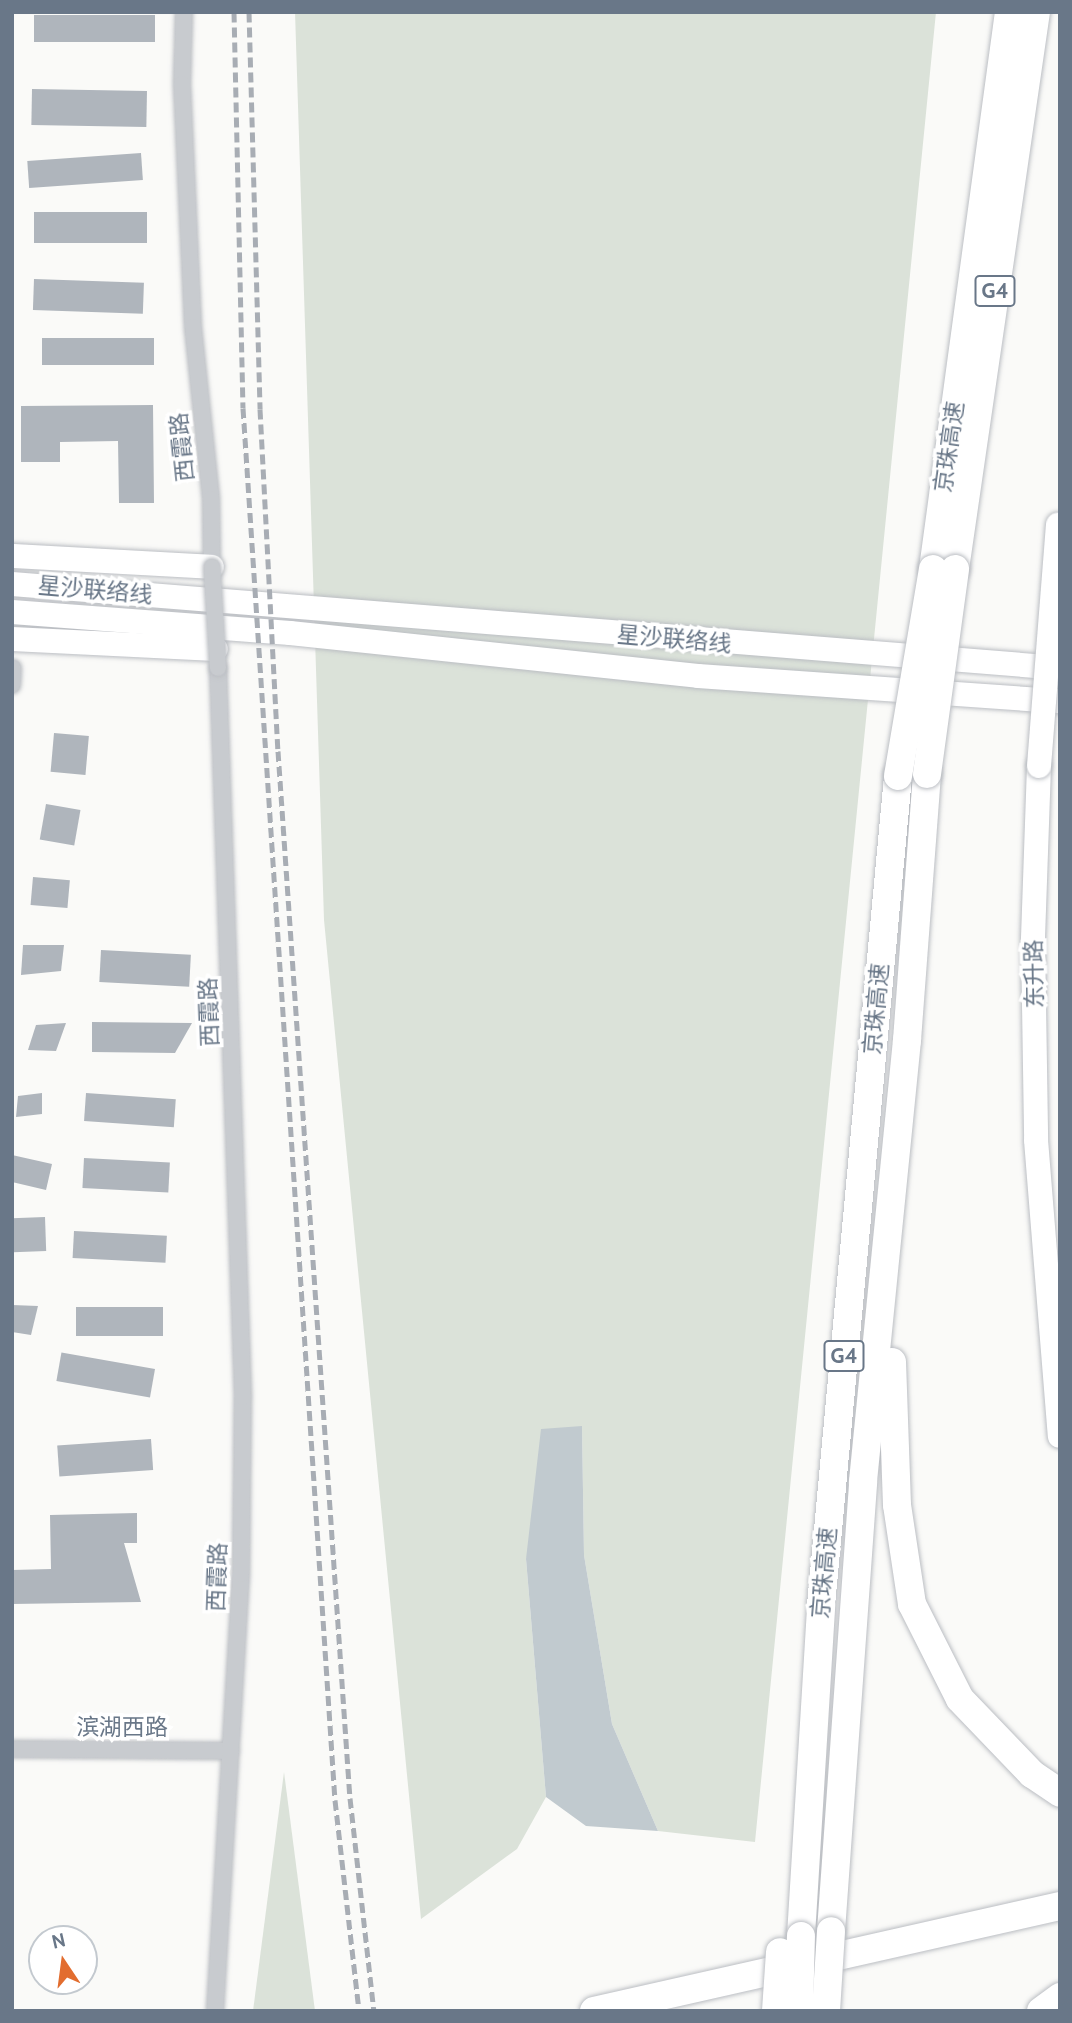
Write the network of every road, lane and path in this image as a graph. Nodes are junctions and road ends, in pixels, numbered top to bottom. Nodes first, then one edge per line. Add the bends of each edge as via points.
1 (184, 12) edge
2 (1009, 12) edge
3 (1036, 12) edge
4 (1059, 518) edge
5 (12, 556) edge
6 (212, 567) junction
7 (944, 569) junction
8 (12, 584) edge
9 (12, 612) edge
10 (12, 639) edge
11 (217, 658) junction
12 (1060, 668) edge
13 (1060, 694) edge
14 (1060, 701) edge
15 (1046, 767) junction
16 (907, 1040) junction
17 (1060, 1288) edge
18 (1060, 1436) edge
19 (12, 1749) edge
20 (231, 1751) junction
21 (1060, 1793) edge
22 (1060, 1906) edge
23 (1060, 1926) edge
24 (790, 1944) junction
25 (1060, 1997) edge
26 (215, 2011) edge
27 (594, 2011) edge
28 (664, 2011) edge
29 (776, 2011) edge
30 (799, 2011) edge
31 (826, 2011) edge
32 (1041, 2011) edge

1 - 6 street, 西霞路 via 182,84 193,327 211,499
2 - 7 highway, 京珠高速 / G4
3 - 7 highway, 京珠高速 / G4
4 - 15 main road, 东升路, bridge
5 - 6 main road
6 - 11 street, 西霞路, bridge
7 - 16 highway, 京珠高速 / G4, bridge
7 - 24 highway, 京珠高速 / G4, bridge via 898,775
8 - 12 main road, 星沙联络线
9 - 14 main road via 278,632 698,676
10 - 11 main road
11 - 20 street, 西霞路 via 243,1397 241,1574
13 - 15 main road, 东升路
15 - 17 main road, 东升路 via 1045,1138
15 - 18 main road, 东升路 via 1033,940 1036,1140
16 - 21 highway via 890,1396 897,1505 912,1604 960,1699 1032,1774
16 - 31 highway, 京珠高速 / G4, bridge via 863,1481
19 - 20 street, 滨湖西路
20 - 26 street, 西霞路
22 - 27 highway
23 - 28 highway
24 - 29 highway, bridge
24 - 30 highway, 京珠高速 / G4, bridge
25 - 32 highway

